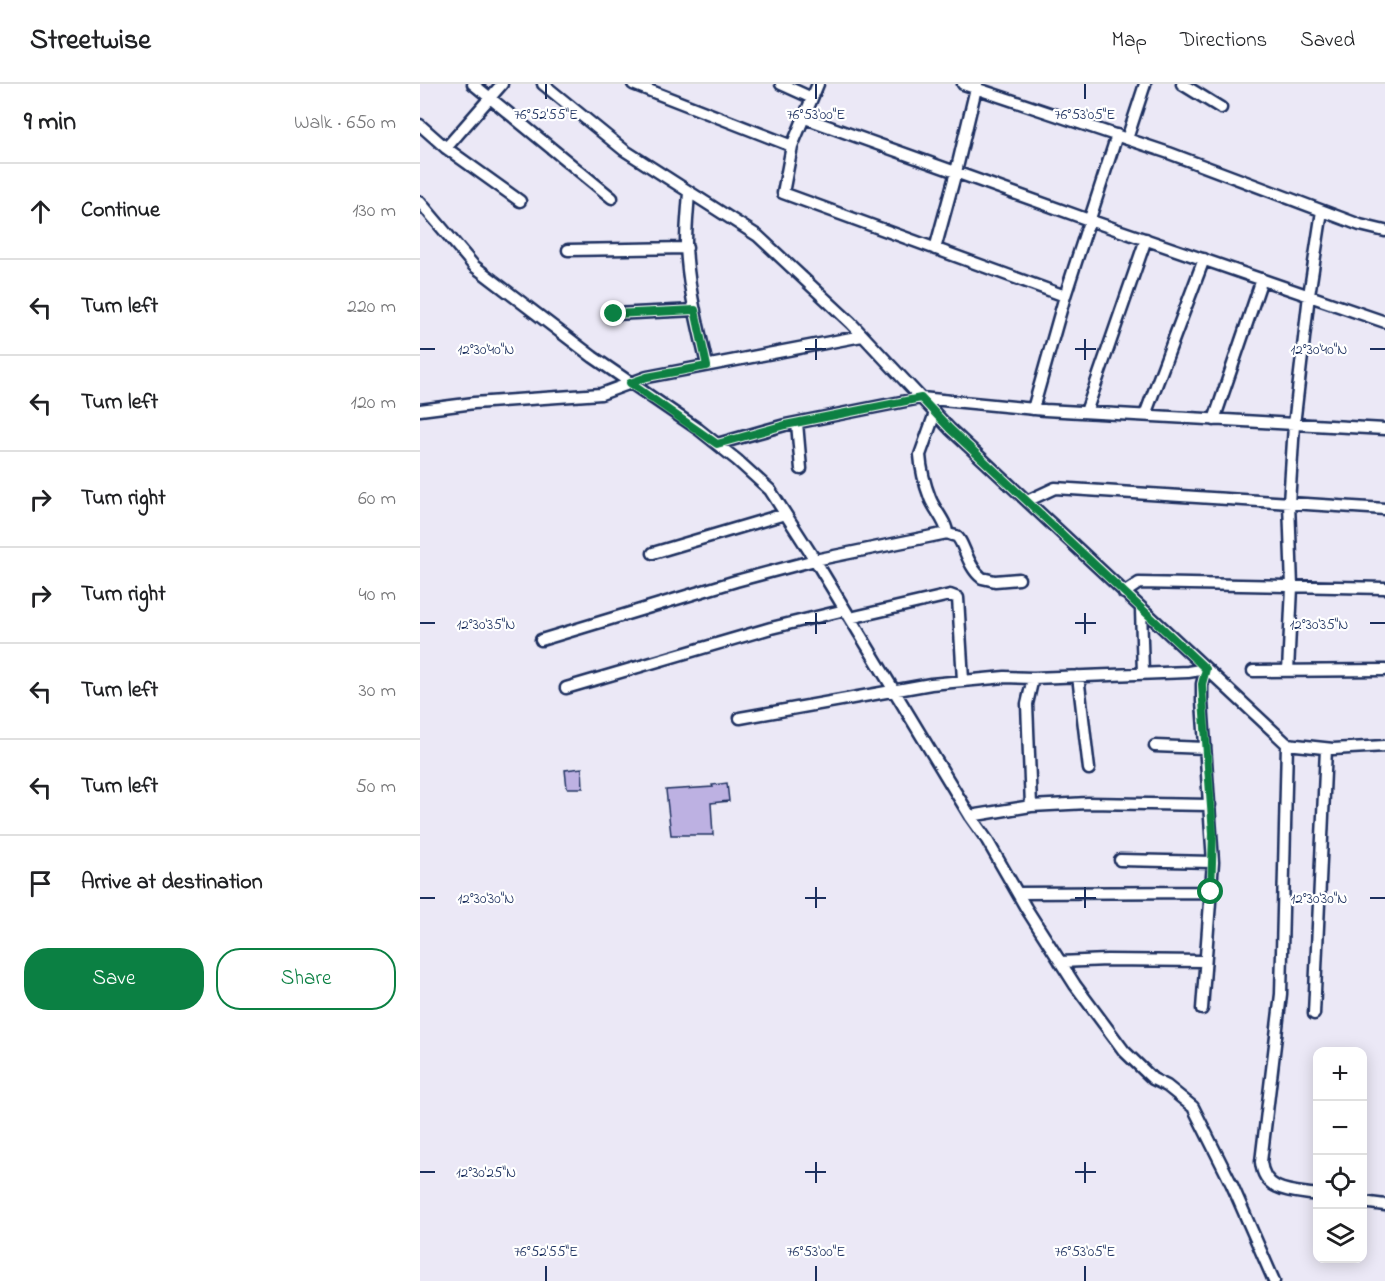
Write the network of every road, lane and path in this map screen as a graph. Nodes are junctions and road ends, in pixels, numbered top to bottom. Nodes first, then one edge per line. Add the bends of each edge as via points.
1 (473, 84) edge
2 (502, 84) edge
3 (543, 84) edge
4 (633, 84) edge
5 (781, 84) edge
6 (818, 84) edge
7 (963, 84) edge
8 (1145, 84) edge
9 (1182, 84) edge
10 (977, 86) edge
11 (489, 98) junction
12 (812, 98) junction
13 (1221, 108) dead end
14 (805, 118) junction
15 (420, 125) edge
16 (1122, 137) junction
17 (792, 146) junction
18 (446, 148) junction
19 (956, 172) junction
20 (689, 192) junction
21 (612, 198) dead end
22 (520, 201) dead end
23 (420, 202) edge
24 (1322, 211) junction
25 (1089, 220) junction
26 (1385, 231) edge
27 (1146, 239) junction
28 (687, 248) junction
29 (935, 249) junction
30 (568, 250) dead end
31 (1204, 259) junction
32 (1262, 279) junction
33 (1309, 295) junction
34 (1065, 296) junction
35 (695, 310) junction
36 (614, 314) dead end
37 (1385, 322) edge
38 (862, 336) junction
39 (707, 366) junction
40 (630, 383) junction
41 (921, 398) junction
42 (1033, 409) junction
43 (420, 410) edge
44 (1086, 412) junction
45 (935, 413) junction
46 (1145, 415) junction
47 (1214, 420) junction
48 (797, 423) junction
49 (1294, 424) junction
50 (1385, 429) edge
51 (717, 444) junction
52 (801, 469) dead end
53 (1027, 501) junction
54 (1289, 503) junction
55 (1385, 509) edge
56 (785, 514) junction
57 (947, 533) junction
58 (653, 553) dead end
59 (815, 560) junction
60 (1019, 579) dead end
61 (1292, 587) junction
62 (1385, 588) edge
63 (1124, 593) junction
64 (1141, 609) junction
65 (848, 614) junction
66 (541, 640) dead end
67 (1206, 669) junction
68 (1385, 670) edge
69 (1253, 671) dead end
70 (1288, 671) junction
71 (1143, 673) junction
72 (1077, 676) junction
73 (1033, 678) junction
74 (963, 680) junction
75 (566, 688) dead end
76 (895, 691) junction
77 (740, 718) dead end
78 (1287, 744) junction
79 (1155, 746) dead end
80 (1385, 746) edge
81 (1205, 747) junction
82 (1326, 749) junction
83 (1089, 769) dead end
84 (1210, 805) junction
85 (1031, 806) junction
86 (970, 816) junction
87 (1120, 860) dead end
88 (1213, 862) junction
89 (1211, 892) junction
90 (1018, 893) junction
91 (1204, 961) junction
92 (1060, 962) junction
93 (1202, 1009) dead end
94 (1314, 1014) dead end
95 (1313, 1194) edge
96 (1367, 1203) edge
97 (1385, 1205) edge
98 (1274, 1281) edge

1 - 11 street
2 - 11 street
3 - 20 street via 624,150
4 - 17 street
5 - 12 street
6 - 12 street
7 - 10 street
8 - 16 street
9 - 13 street
10 - 16 street
10 - 19 street
11 - 18 street
11 - 21 street
12 - 14 street
14 - 17 street
14 - 19 street
15 - 18 street
16 - 24 street
16 - 25 street
17 - 29 street via 783,193
18 - 22 street
19 - 25 street
19 - 29 street
20 - 28 street
20 - 38 street via 758,236
23 - 40 street via 474,266
24 - 26 street
24 - 33 street
25 - 27 street
25 - 34 street
27 - 31 street
27 - 44 street
28 - 30 street
28 - 35 street
29 - 34 street
31 - 32 street
31 - 46 street
32 - 33 street
32 - 47 street
33 - 37 street
33 - 49 street
34 - 42 street
35 - 36 street
35 - 39 street
38 - 39 street
38 - 41 street
39 - 40 street
40 - 43 street via 602,394
40 - 51 street
41 - 42 street
41 - 45 street
41 - 48 street
42 - 44 street
44 - 46 street
45 - 53 street
45 - 57 street via 921,462 930,499
46 - 47 street
47 - 49 street
48 - 51 street
48 - 52 street
49 - 50 street
49 - 54 street
51 - 56 street via 770,490
53 - 54 street via 1055,488
53 - 63 street
54 - 55 street
54 - 61 street
56 - 58 street
56 - 59 street
57 - 59 street
57 - 60 street via 960,540 966,558 982,578
59 - 65 street
59 - 66 street
61 - 62 street
61 - 63 street via 1139,583
61 - 70 street
63 - 64 street
64 - 67 street
64 - 71 street
65 - 74 street via 956,596
65 - 75 street via 771,628
65 - 76 street
67 - 71 street
67 - 78 street
67 - 81 street via 1202,684
68 - 70 street
69 - 70 street
71 - 72 street
72 - 73 street
72 - 83 street
73 - 74 street
73 - 85 street via 1028,704
74 - 76 street
76 - 77 street
76 - 86 street
78 - 82 street
78 - 95 street via 1281,994 1262,1172 1279,1188
79 - 81 street
80 - 82 street
81 - 84 street
82 - 94 street
84 - 85 street
84 - 88 street
85 - 86 street
86 - 90 street
87 - 88 street
88 - 89 street
89 - 90 street
89 - 91 street
90 - 92 street
91 - 92 street
91 - 93 street
92 - 98 street via 1124,1051 1193,1107
96 - 97 street

